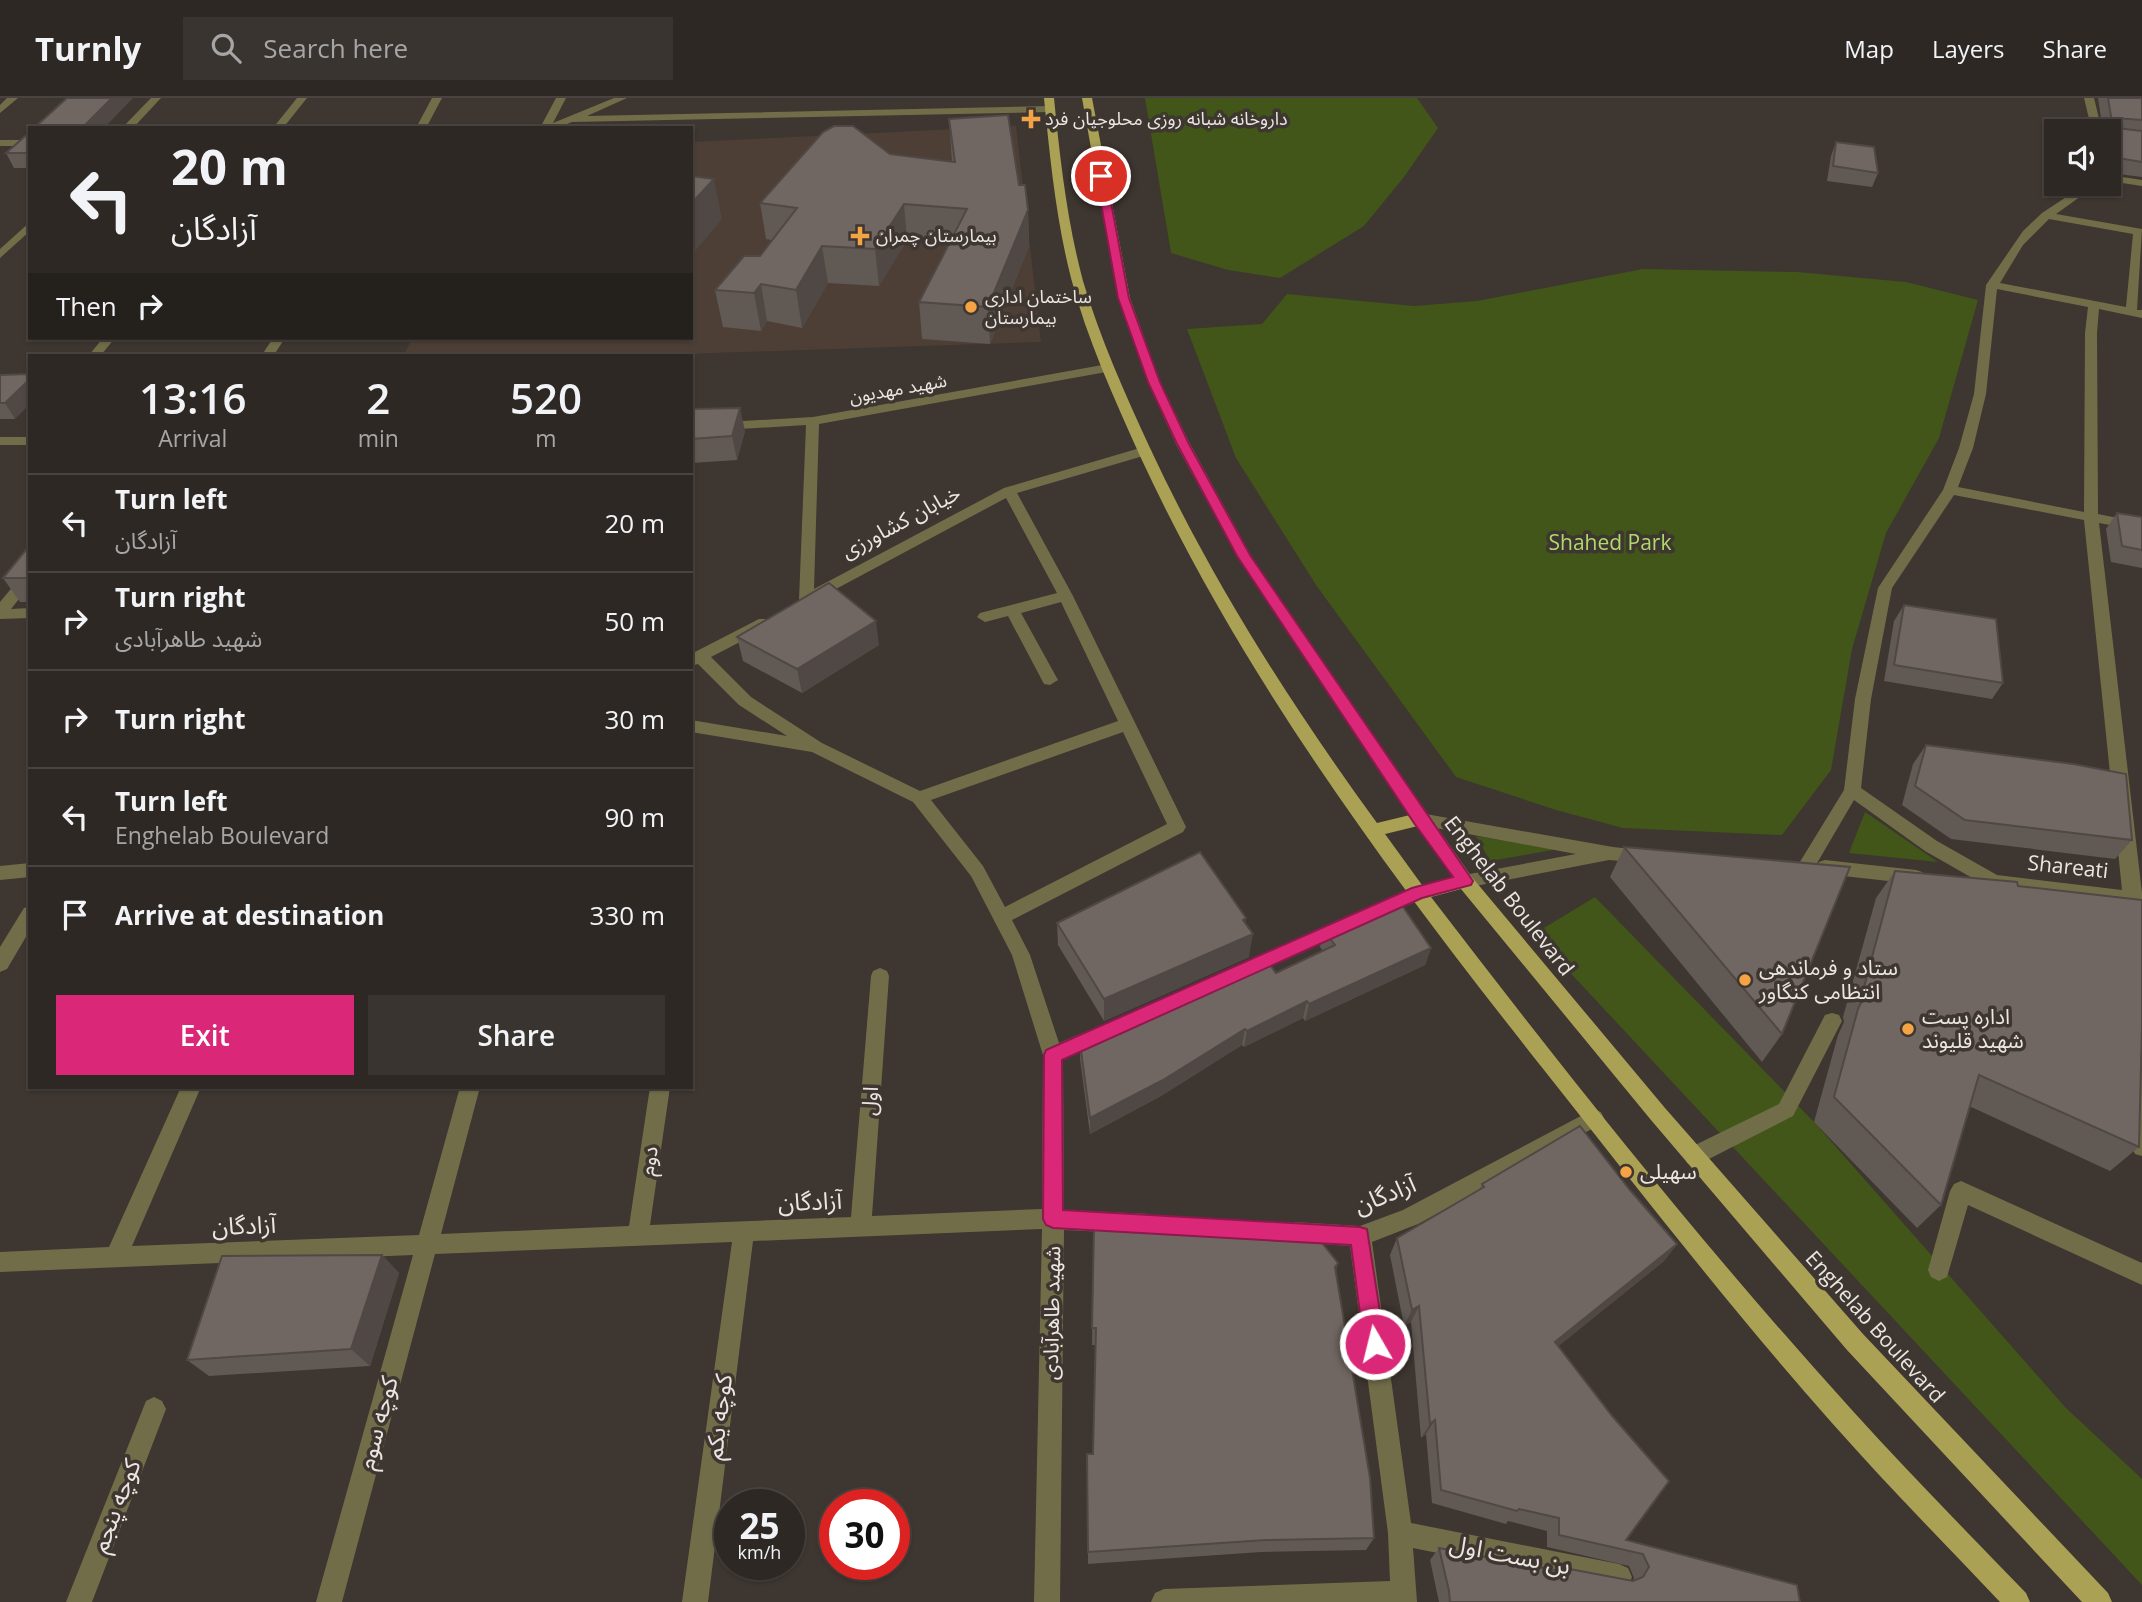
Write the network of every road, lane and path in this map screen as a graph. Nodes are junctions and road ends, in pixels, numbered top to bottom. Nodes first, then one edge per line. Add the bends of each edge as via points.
1 (13, 98) edge
2 (156, 98) edge
3 (302, 98) edge
4 (437, 98) edge
5 (561, 98) edge
6 (622, 98) edge
7 (832, 98) edge
8 (1087, 98) edge
9 (2089, 98) edge
10 (1050, 103) edge
11 (0, 110) edge
12 (815, 115) junction
13 (570, 119) junction
14 (2094, 119) edge
15 (130, 126) edge
16 (280, 126) edge
17 (422, 126) edge
18 (547, 126) edge
19 (551, 126) edge
20 (0, 132) edge
21 (28, 132) edge
22 (0, 143) edge
23 (28, 143) edge
24 (2121, 180) edge
25 (2142, 183) edge
26 (2075, 196) edge
27 (2046, 215) junction
28 (28, 227) edge
29 (2140, 232) edge
30 (0, 255) edge
31 (1992, 285) junction
32 (2094, 305) junction
33 (2136, 313) edge
34 (107, 340) edge
35 (96, 354) edge
36 (1108, 368) junction
37 (813, 422) junction
38 (693, 428) edge
39 (28, 439) edge
40 (0, 441) edge
41 (1145, 451) junction
42 (1950, 489) junction
43 (1009, 491) junction
44 (2091, 516) junction
45 (2142, 527) edge
46 (28, 578) edge
47 (1066, 596) junction
48 (794, 607) junction
49 (1012, 610) junction
50 (0, 613) edge
51 (28, 614) edge
52 (985, 617) dead end
53 (696, 659) edge
54 (1050, 680) dead end
55 (1128, 724) junction
56 (693, 726) edge
57 (816, 747) junction
58 (1853, 790) junction
59 (919, 797) junction
60 (1420, 819) junction
61 (1373, 831) junction
62 (1613, 855) junction
63 (1668, 858) edge
64 (28, 870) edge
65 (0, 873) edge
66 (1932, 878) edge
67 (1957, 879) edge
68 (1465, 881) junction
69 (1994, 881) junction
70 (1418, 893) junction
71 (2138, 898) edge
72 (28, 916) edge
73 (1001, 916) junction
74 (2134, 939) edge
75 (0, 964) edge
76 (880, 976) dead end
77 (1229, 977) edge
78 (1832, 1021) dead end
79 (1116, 1027) edge
80 (2138, 1050) edge
81 (1053, 1055) junction
82 (190, 1089) edge
83 (469, 1089) edge
84 (660, 1089) edge
85 (1594, 1118) junction
86 (2142, 1147) edge
87 (1694, 1156) junction
88 (1053, 1219) junction
89 (1165, 1225) edge
90 (861, 1226) junction
91 (744, 1231) junction
92 (1276, 1231) edge
93 (638, 1236) junction
94 (1360, 1236) junction
95 (428, 1244) junction
96 (116, 1257) junction
97 (0, 1262) edge
98 (1939, 1270) dead end
99 (2142, 1274) edge
100 (154, 1409) dead end
101 (1400, 1533) junction
102 (1619, 1577) edge
103 (1403, 1597) edge
104 (79, 1602) edge
105 (329, 1602) edge
106 (695, 1602) edge
107 (1047, 1602) edge
108 (1164, 1602) edge
109 (2017, 1602) edge
110 (2099, 1602) edge

1 - 11 street
2 - 15 street
3 - 16 street
4 - 17 street
5 - 18 street
6 - 13 street
7 - 12 street
8 - 60 main road, Enghelab Boulevard via 1124,298 1154,382 1244,556
9 - 14 street
10 - 12 street
10 - 36 main road via 1065,223 1083,299
12 - 13 street
13 - 19 street
20 - 21 street
22 - 23 street
24 - 25 street
26 - 27 street
27 - 29 street
27 - 31 street via 2019,243
28 - 30 street
29 - 33 street
31 - 32 street
31 - 42 street via 1980,394
32 - 33 street
32 - 44 street
34 - 35 street
36 - 37 street, شهید مهدیون
36 - 41 main road
37 - 38 street, شهید مهدیون
37 - 48 street
39 - 40 street
41 - 43 street, خیابان کشاورزی
41 - 61 main road via 1250,648
42 - 44 street
42 - 58 street via 1885,587 1863,699
43 - 47 street
43 - 48 street, خیابان کشاورزی
44 - 45 street
44 - 71 street
46 - 50 street
47 - 49 street
47 - 55 street
48 - 53 street, خیابان کشاورزی
49 - 52 street
49 - 54 street
50 - 51 street
53 - 57 street via 745,701
55 - 59 street
55 - 73 street via 1177,827
56 - 57 street
57 - 59 street, شهید طاهرآبادی
58 - 66 street via 1800,865
58 - 69 street via 1931,846
59 - 73 street, شهید طاهرآبادی via 977,871
60 - 61 main road
60 - 62 street
60 - 68 main road, Enghelab Boulevard
61 - 70 main road
62 - 63 street
62 - 68 street
64 - 65 street
67 - 69 street, Shareati
68 - 70 main road
68 - 87 main road, Enghelab Boulevard
69 - 71 street, Shareati
70 - 77 street
70 - 85 main road
71 - 74 street
72 - 75 street
73 - 81 street, شهید طاهرآبادی via 1021,955
76 - 90 street, اول
78 - 87 street via 1786,1110
79 - 81 street
80 - 86 street
81 - 88 street, شهید طاهرآبادی
82 - 96 street
83 - 95 street, کوچه سوم
84 - 93 street, دوم
85 - 94 street, آزادگان via 1410,1217
85 - 109 main road via 1819,1390
87 - 110 main road, Enghelab Boulevard via 1855,1342
88 - 89 street, آزادگان
88 - 90 street, آزادگان
88 - 107 street, شهید طاهرآبادی
90 - 91 street, آزادگان
91 - 93 street, آزادگان
91 - 106 street, کوچه یکم
92 - 94 street, آزادگان
93 - 95 street, آزادگان
94 - 101 street
95 - 96 street, آزادگان
95 - 105 street, کوچه سوم
96 - 97 street, آزادگان
98 - 99 street via 1961,1191
100 - 104 street, کوچه پنجم
101 - 102 street, بن بست اول
101 - 103 street
103 - 108 street

